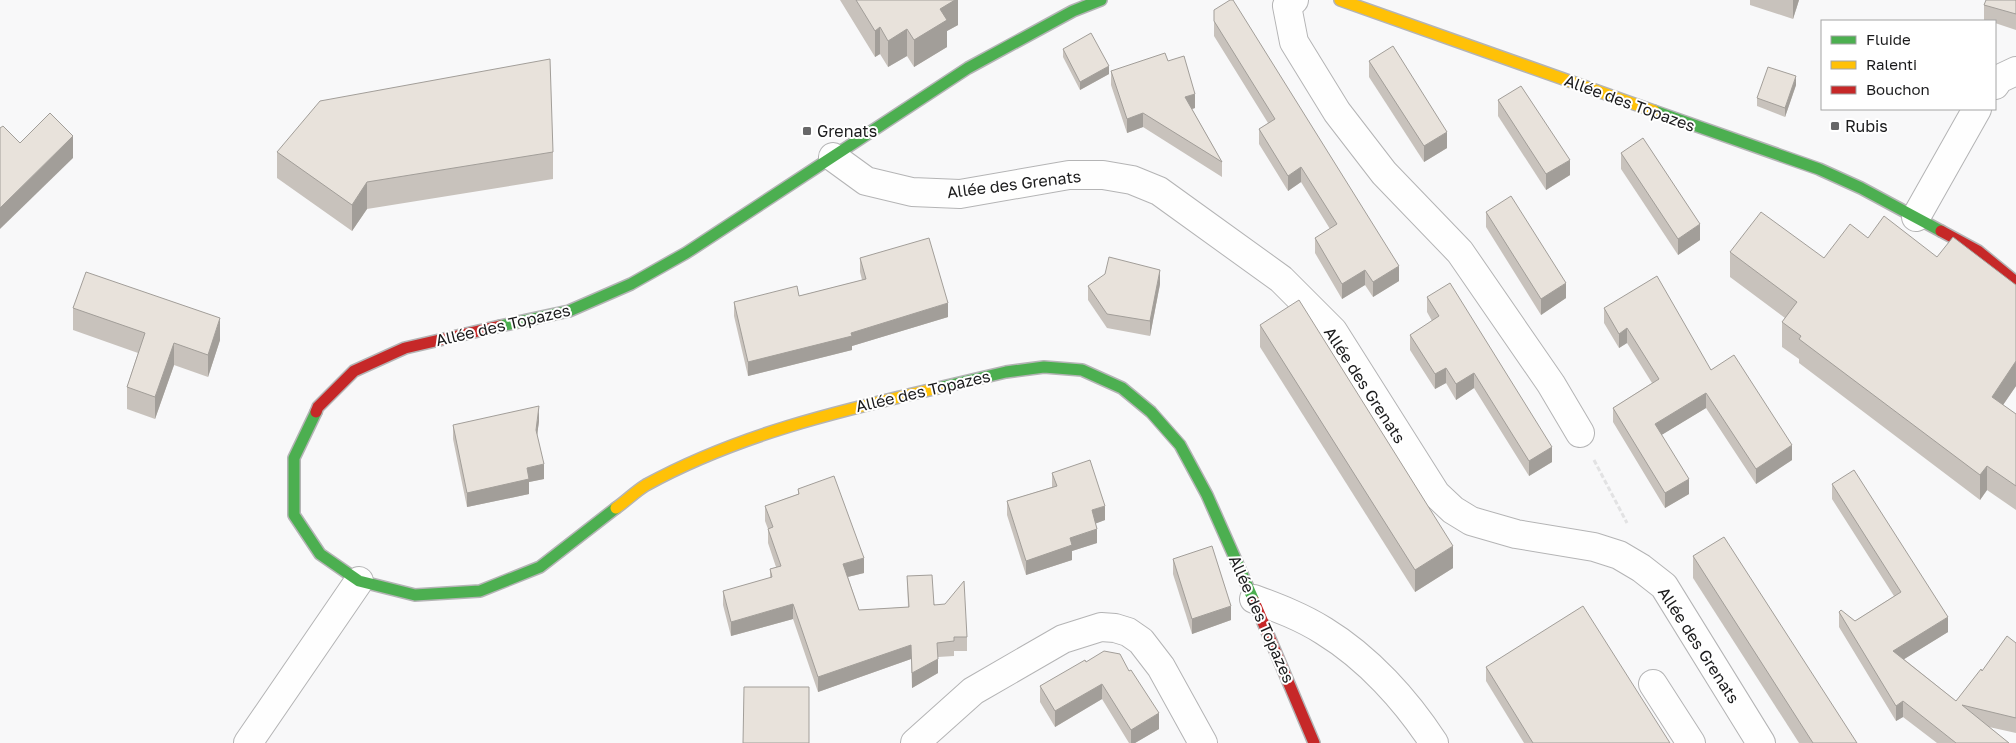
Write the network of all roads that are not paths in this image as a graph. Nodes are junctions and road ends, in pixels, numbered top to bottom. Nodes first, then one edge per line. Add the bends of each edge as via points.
1 (1101, 0) edge
2 (1294, 0) edge
3 (1340, 0) edge
4 (2016, 71) edge
5 (1996, 84) edge
6 (1976, 110) edge
7 (832, 158) junction
8 (1916, 217) junction
9 (2016, 282) edge
10 (1580, 433) road end
11 (359, 581) junction
12 (1254, 599) junction
13 (1653, 684) dead end
14 (248, 743) edge
15 (915, 743) edge
16 (1203, 743) edge
17 (1314, 743) edge
18 (1434, 743) edge
19 (1691, 743) edge
20 (1761, 743) edge

1 - 7 main road, Allée des Topazes via 1073,11 968,68
2 - 10 street via 1286,6 1294,42 1337,112 1384,173 1460,252 1551,384
3 - 8 main road, Allée des Topazes via 1819,169
4 - 5 street
6 - 8 street
7 - 11 main road, Allée des Topazes via 686,253 631,284 569,310 405,348 354,371 318,407 294,458 294,515 320,554
7 - 20 street, Allée des Grenats via 866,181 912,192 960,194 1069,175 1103,175 1132,180 1158,191 1281,278 1333,331 1436,494 1453,510 1471,521 1516,534 1594,547 1618,555 1664,586
8 - 9 main road, Allée des Topazes via 1978,251
11 - 12 main road, Allée des Topazes via 415,595 480,591 540,567 646,486 726,447 836,411 1006,372 1044,367 1082,370 1122,388 1151,412 1180,445 1207,495
11 - 14 street
12 - 17 main road, Allée des Topazes
12 - 18 street via 1316,626 1353,650 1393,689
13 - 19 street
15 - 16 street via 973,691 1063,639 1100,627 1128,632 1141,641 1161,667

